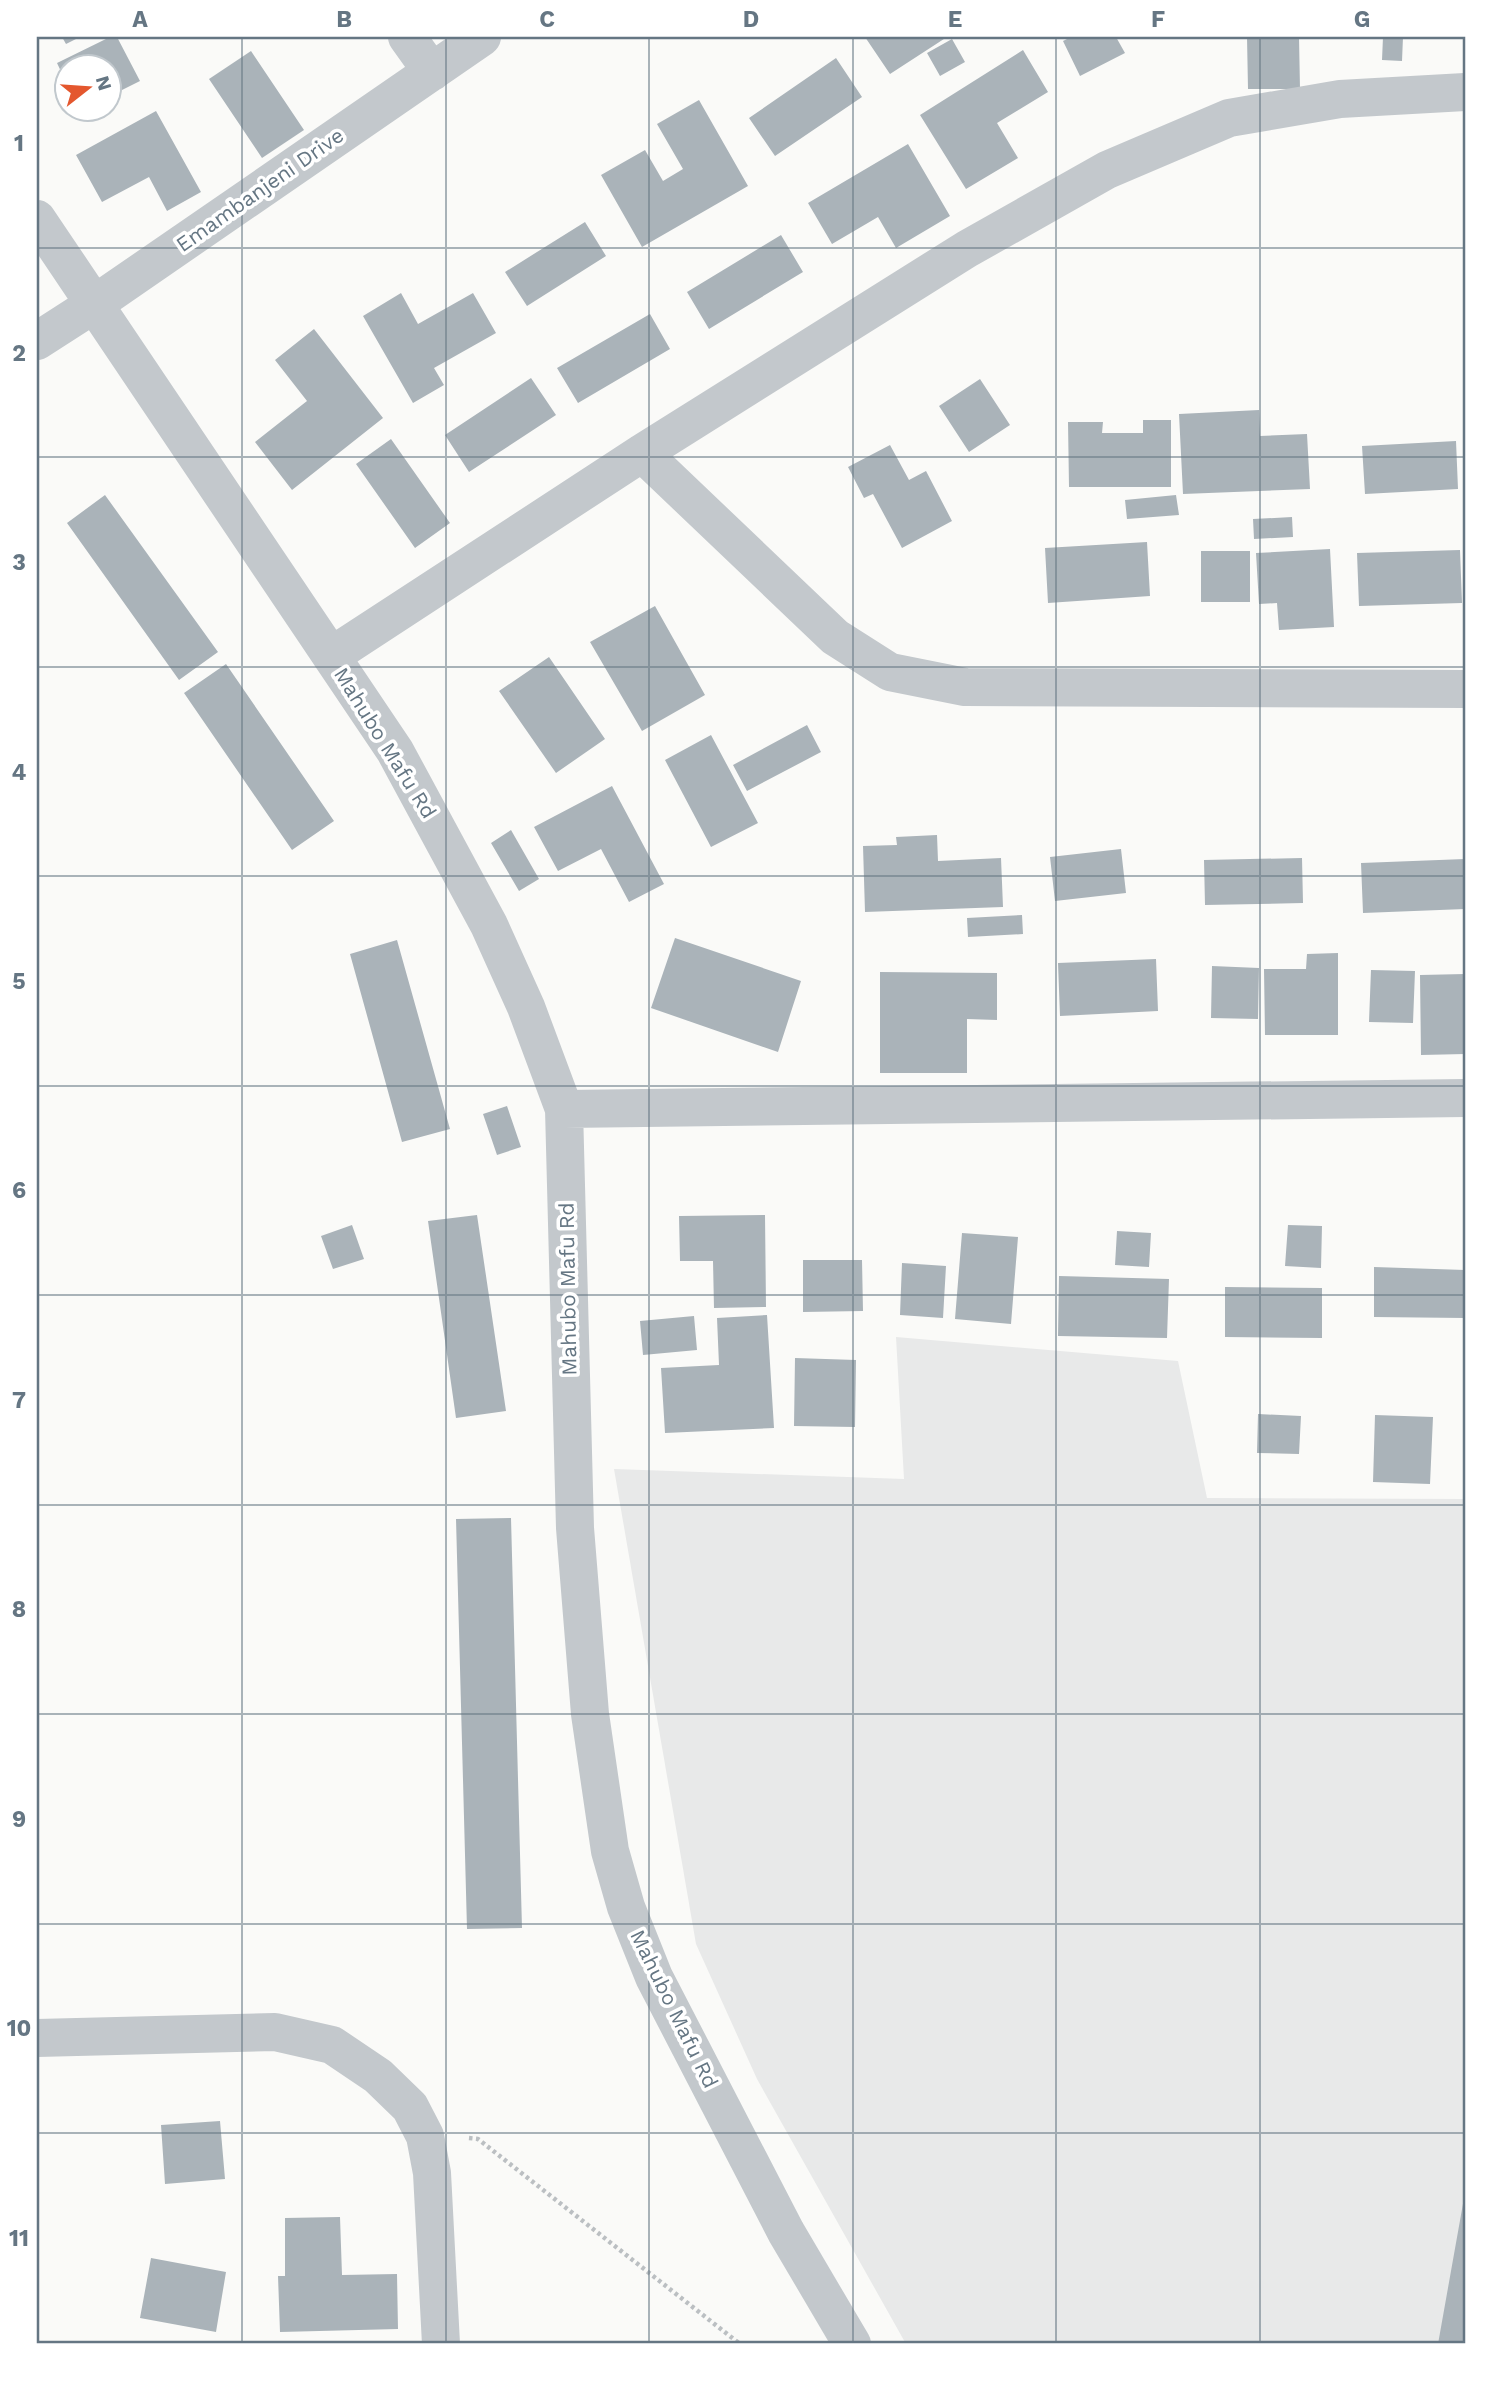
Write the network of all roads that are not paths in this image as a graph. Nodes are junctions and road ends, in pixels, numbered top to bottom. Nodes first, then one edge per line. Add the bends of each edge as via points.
1 (407, 37) edge
2 (482, 37) edge
3 (432, 72) junction
4 (1465, 92) edge
5 (37, 219) edge
6 (93, 305) junction
7 (37, 341) edge
8 (642, 453) junction
9 (331, 656) junction
10 (1465, 689) edge
11 (1465, 1098) edge
12 (564, 1109) junction
13 (37, 2038) edge
14 (440, 2344) edge
15 (852, 2344) edge

1 - 3 street
2 - 3 street, Emambanjeni Drive
3 - 6 street, Emambanjeni Drive
4 - 8 street via 1340,99 1229,118 1107,170 967,249
5 - 6 street, Mahubo Mafu Rd
6 - 7 street, Emambanjeni Drive
6 - 9 street, Mahubo Mafu Rd
8 - 9 street
8 - 10 street via 835,636 890,672 965,687
9 - 12 street, Mahubo Mafu Rd via 395,751 489,925
11 - 12 street
12 - 15 street, Mahubo Mafu Rd via 575,1528 590,1714 610,1851 654,1977 786,2232
13 - 14 street via 275,2032 331,2045 378,2076 410,2107 425,2136 432,2173

